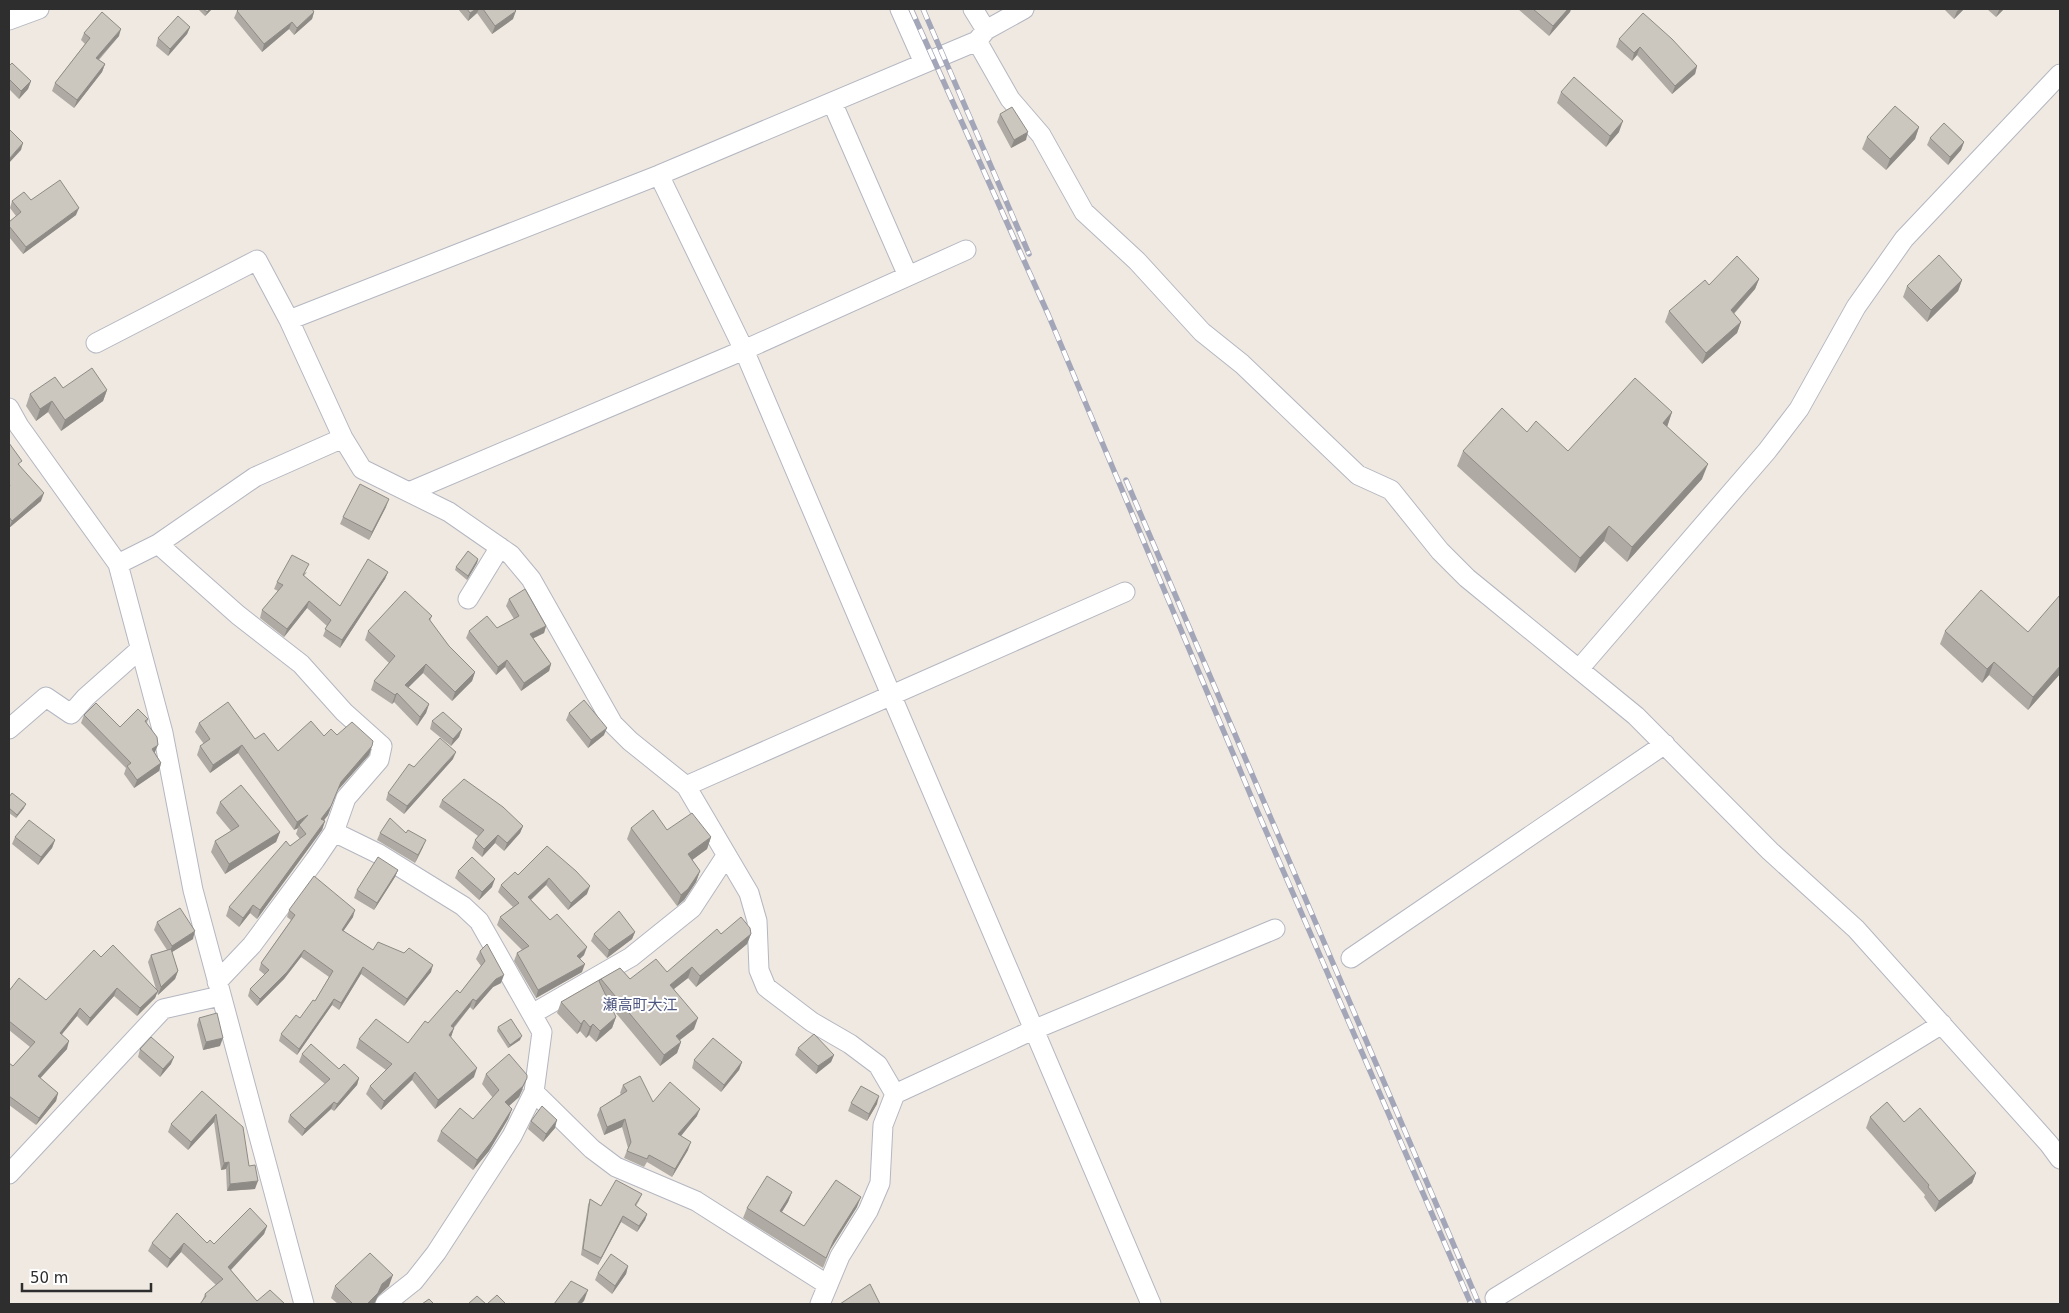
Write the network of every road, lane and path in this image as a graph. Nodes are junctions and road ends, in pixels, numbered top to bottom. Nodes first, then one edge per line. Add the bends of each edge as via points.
1 (39, 9) edge
2 (900, 9) edge
3 (973, 9) edge
4 (1024, 9) edge
5 (9, 20) edge
6 (982, 36) junction
7 (924, 63) junction
8 (2060, 74) edge
9 (832, 102) junction
10 (659, 174) junction
11 (966, 250) dead end
12 (908, 276) junction
13 (289, 320) junction
14 (96, 343) dead end
15 (744, 350) junction
16 (9, 408) edge
17 (14, 431) edge
18 (343, 438) junction
19 (409, 492) junction
20 (158, 544) junction
21 (500, 547) junction
22 (118, 564) junction
23 (1125, 592) dead end
24 (468, 599) dead end
25 (139, 650) junction
26 (1579, 669) junction
27 (891, 696) junction
28 (9, 729) edge
29 (1665, 744) junction
30 (686, 786) junction
31 (334, 832) junction
32 (726, 856) junction
33 (1275, 928) dead end
34 (1351, 958) dead end
35 (219, 989) junction
36 (532, 1014) junction
37 (1942, 1024) junction
38 (1032, 1030) junction
39 (534, 1092) junction
40 (895, 1094) junction
41 (2060, 1159) edge
42 (9, 1174) edge
43 (828, 1285) junction
44 (1495, 1298) dead end
45 (304, 1304) edge
46 (385, 1304) edge
47 (820, 1304) edge
48 (1151, 1304) edge

1 - 5 street
2 - 7 street
3 - 6 street
4 - 6 street
6 - 7 street
6 - 26 street via 1010,99 1041,135 1084,212 1137,261 1202,332 1242,364 1358,475 1392,490 1440,551 1467,578
7 - 9 street
8 - 26 street via 1904,239 1856,308 1799,409
9 - 10 street
9 - 12 street
10 - 13 street
10 - 15 street
11 - 12 street
12 - 15 street
13 - 14 street via 257,260
13 - 18 street
15 - 19 street
15 - 27 street
16 - 17 street
17 - 22 street
18 - 19 street via 362,469
18 - 20 street via 255,477
19 - 21 street via 449,512
20 - 22 street
20 - 31 street via 238,615 301,664 344,712 382,746 379,760 346,798
21 - 24 street
21 - 30 street via 531,579 613,724
22 - 25 street
23 - 27 street
25 - 28 street via 71,714 46,697
25 - 35 street via 164,733 192,890
26 - 29 street
27 - 30 street
27 - 38 street
29 - 34 street
29 - 37 street via 1770,851 1856,929
30 - 32 street
31 - 35 street
31 - 36 street via 378,854 463,906 479,921
32 - 36 street via 692,908 630,957
32 - 40 street via 749,892 757,920 759,970 766,986 812,1022 878,1065
33 - 38 street
35 - 42 street via 163,1009
35 - 45 street
36 - 39 street via 542,1032
37 - 41 street
37 - 44 street
38 - 40 street
38 - 48 street
39 - 43 street via 592,1149 616,1167 696,1201
39 - 46 street via 512,1136 436,1253 414,1281
40 - 43 street via 883,1125 880,1183
43 - 47 street

